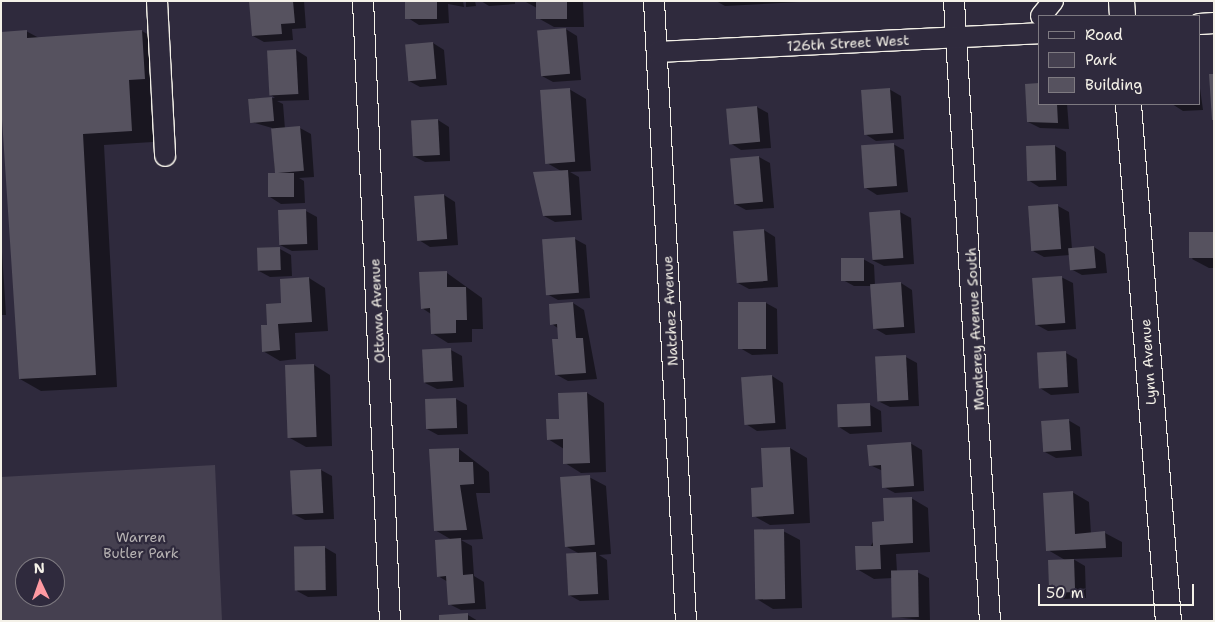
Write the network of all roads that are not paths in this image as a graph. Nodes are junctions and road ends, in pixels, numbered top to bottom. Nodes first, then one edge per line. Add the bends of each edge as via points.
1 (157, 1) edge
2 (363, 1) edge
3 (654, 1) edge
4 (954, 1) edge
5 (1053, 1) edge
6 (1121, 1) edge
7 (1042, 15) edge
8 (1122, 15) edge
9 (1038, 21) edge
10 (1214, 23) edge
11 (1200, 24) edge
12 (1032, 33) edge
13 (959, 37) junction
14 (657, 52) junction
15 (1128, 105) edge
16 (165, 156) dead end
17 (390, 621) edge
18 (686, 621) edge
19 (990, 621) edge
20 (1168, 621) edge

1 - 16 street
2 - 17 street, Ottawa Avenue
3 - 14 street, Natchez Avenue
4 - 13 street, Monterey Avenue South
5 - 7 street
6 - 8 main road
9 - 12 street
10 - 11 street
12 - 13 street, 126th Street West
13 - 14 street, 126th Street West
13 - 19 street, Monterey Avenue South
14 - 18 street, Natchez Avenue
15 - 20 main road, Lynn Avenue

